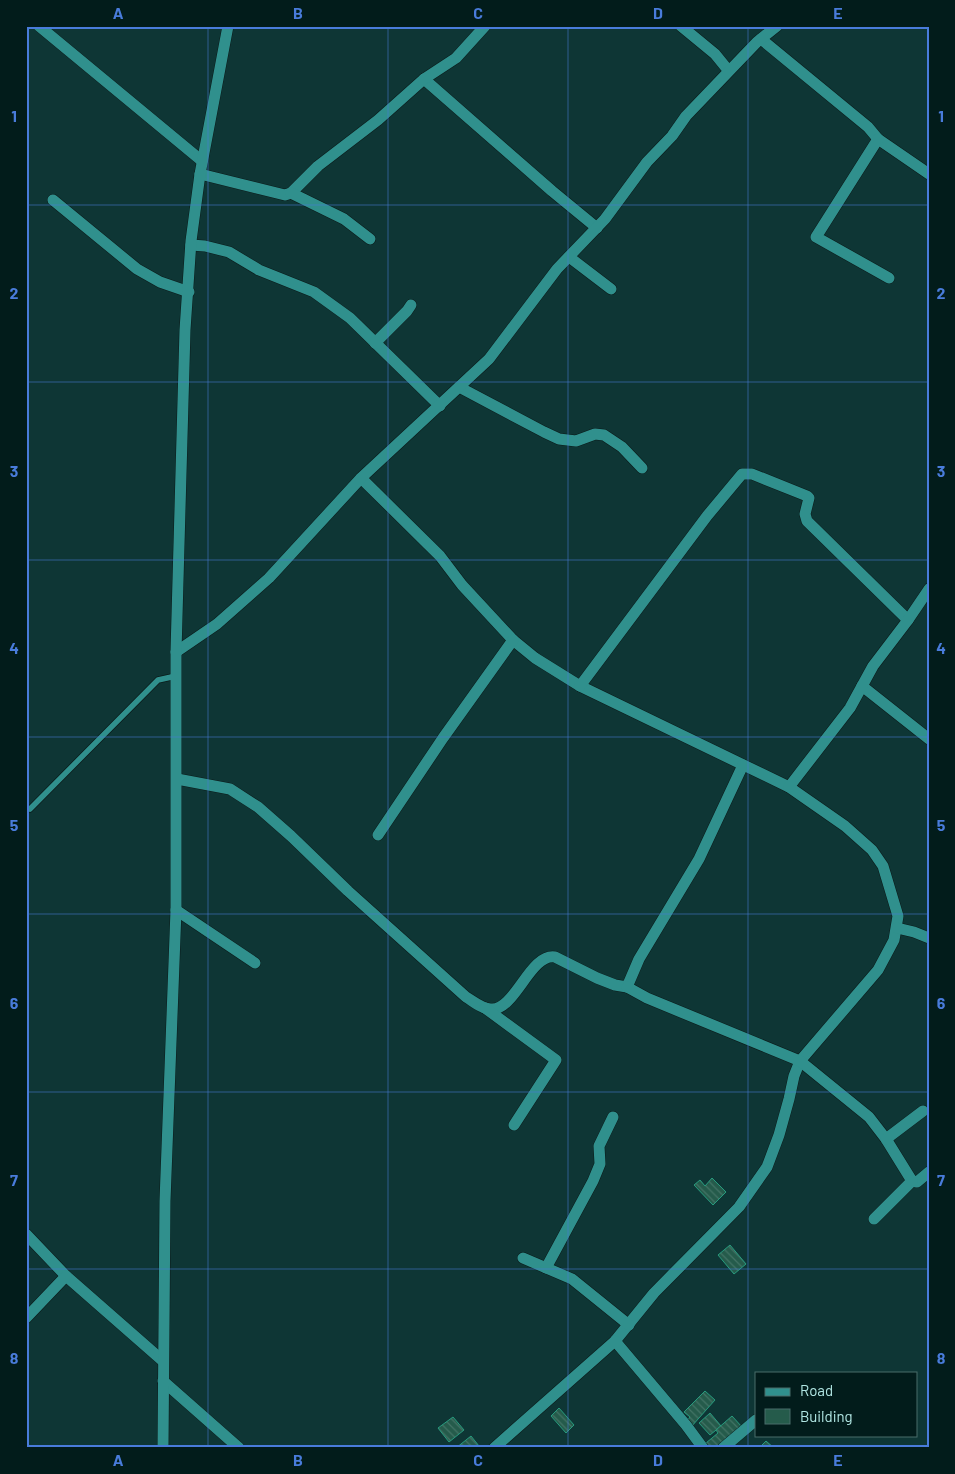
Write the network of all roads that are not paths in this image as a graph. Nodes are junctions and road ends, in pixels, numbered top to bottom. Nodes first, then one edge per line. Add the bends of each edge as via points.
1 (39, 26) edge
2 (228, 26) edge
3 (485, 26) edge
4 (681, 26) edge
5 (777, 26) edge
6 (761, 39) junction
7 (728, 70) junction
8 (424, 79) junction
9 (878, 139) junction
10 (202, 161) junction
11 (200, 174) junction
12 (929, 174) edge
13 (291, 193) junction
14 (53, 200) dead end
15 (597, 228) junction
16 (370, 239) dead end
17 (190, 245) junction
18 (568, 257) junction
19 (889, 278) dead end
20 (611, 290) dead end
21 (189, 292) junction
22 (411, 305) dead end
23 (375, 343) junction
24 (459, 387) junction
25 (440, 406) junction
26 (642, 468) dead end
27 (361, 478) junction
28 (929, 589) edge
29 (908, 620) junction
30 (513, 640) junction
31 (176, 652) junction
32 (177, 676) junction
33 (580, 686) junction
34 (862, 686) junction
35 (929, 739) edge
36 (743, 765) junction
37 (177, 780) junction
38 (789, 787) junction
39 (30, 809) dead end
40 (378, 835) dead end
41 (176, 910) junction
42 (897, 928) junction
43 (929, 938) edge
44 (255, 963) dead end
45 (627, 987) junction
46 (484, 1008) junction
47 (800, 1061) junction
48 (923, 1111) dead end
49 (613, 1117) dead end
50 (514, 1125) dead end
51 (886, 1138) junction
52 (929, 1172) edge
53 (912, 1181) junction
54 (874, 1219) dead end
55 (26, 1234) edge
56 (523, 1258) dead end
57 (546, 1268) junction
58 (66, 1276) junction
59 (26, 1318) edge
60 (629, 1325) junction
61 (615, 1342) junction
62 (163, 1361) junction
63 (163, 1381) junction
64 (755, 1421) edge
65 (163, 1448) edge
66 (239, 1448) edge
67 (494, 1448) edge
68 (703, 1448) edge
69 (723, 1448) edge

1 - 10 street
2 - 10 street
3 - 8 street via 456,58
4 - 7 street via 715,54
5 - 6 street
6 - 7 street
6 - 9 street via 868,127
7 - 15 street via 647,162
8 - 13 street via 378,120 318,166
8 - 15 street
9 - 12 street
9 - 19 street via 816,237
10 - 11 street
11 - 13 street via 285,195
11 - 17 street
13 - 16 street via 344,219
14 - 21 street via 137,269 160,282
15 - 18 street
17 - 21 street
17 - 23 street via 229,252 260,270 314,292 350,318
18 - 20 street
18 - 24 street via 489,359
21 - 31 street via 185,330
22 - 23 street
23 - 25 street
24 - 25 street
24 - 26 street via 559,439 576,441 595,434 604,435 622,447
25 - 27 street
27 - 30 street via 440,556
27 - 31 street via 269,578 217,624
28 - 29 street
29 - 33 street via 807,520 804,514 807,496 752,474 742,474 702,522
29 - 34 street
30 - 33 street
30 - 40 street
31 - 32 street
32 - 37 street
32 - 39 lane via 158,680
33 - 36 street
34 - 35 street
34 - 38 street via 850,708
36 - 38 street
36 - 45 street via 700,859 639,959
37 - 41 street
37 - 46 street via 230,789 258,807 466,997
38 - 42 street via 845,826 872,850 883,866 892,894 898,916
41 - 44 street
41 - 62 street via 165,1201
42 - 43 street
42 - 47 street via 878,970
45 - 46 street via 597,978 550,956 534,967 514,994 498,1008
45 - 47 street via 646,998
46 - 50 street via 556,1060
47 - 51 street via 870,1117
47 - 60 street via 767,1167 739,1207 654,1292
48 - 51 street
49 - 57 street via 599,1146 600,1164 593,1181
51 - 53 street
52 - 53 street via 917,1182
53 - 54 street
55 - 58 street
56 - 57 street
57 - 60 street via 572,1279
58 - 59 street
58 - 62 street
60 - 61 street
61 - 67 street
61 - 68 street
62 - 63 street
63 - 65 street
63 - 66 street
64 - 69 street

